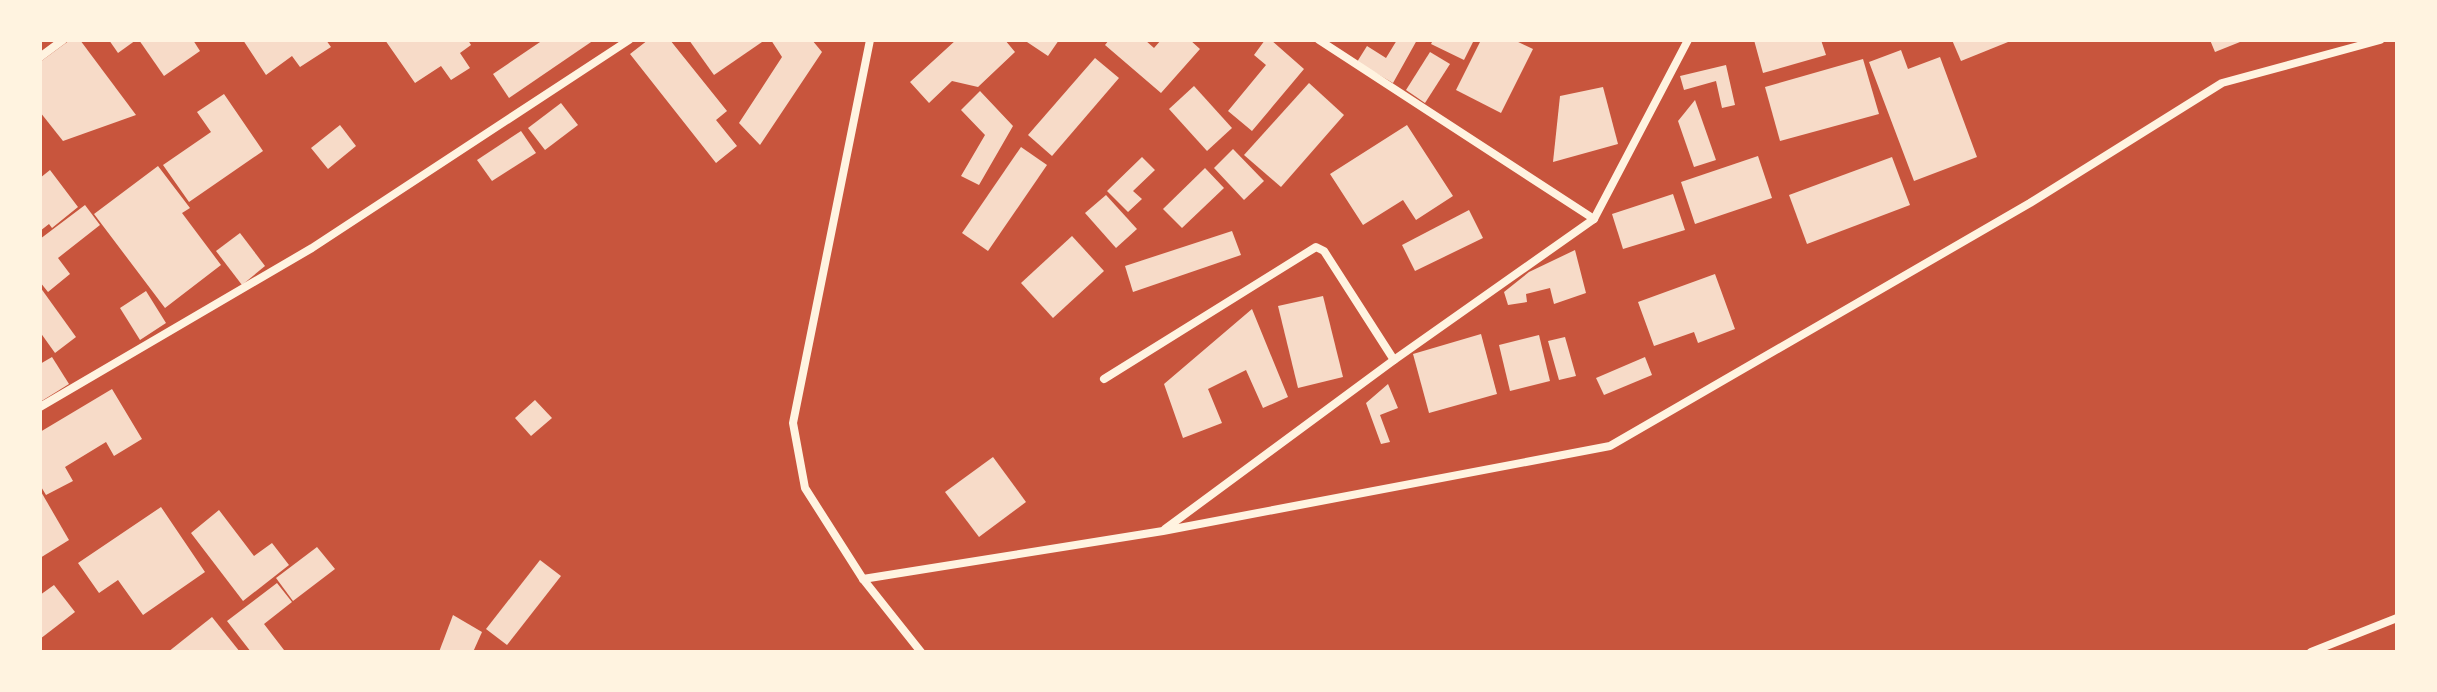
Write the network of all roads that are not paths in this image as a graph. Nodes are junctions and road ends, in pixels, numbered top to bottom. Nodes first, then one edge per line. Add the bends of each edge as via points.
1 (63, 40) edge
2 (629, 40) edge
3 (870, 40) edge
4 (1319, 40) edge
5 (1688, 40) edge
6 (2380, 40) edge
7 (40, 57) edge
8 (1594, 219) junction
9 (1394, 360) junction
10 (1104, 379) dead end
11 (40, 407) edge
12 (1163, 531) junction
13 (863, 579) junction
14 (2397, 618) edge
15 (921, 652) edge
16 (2311, 652) edge

1 - 7 street
2 - 11 street via 312,248
3 - 13 street via 793,423 805,488
4 - 8 street
5 - 8 street
6 - 12 street via 2222,83 2030,203 1610,446
8 - 9 street
9 - 10 street via 1324,251 1316,247
9 - 12 street
12 - 13 street
13 - 15 street
14 - 16 street

